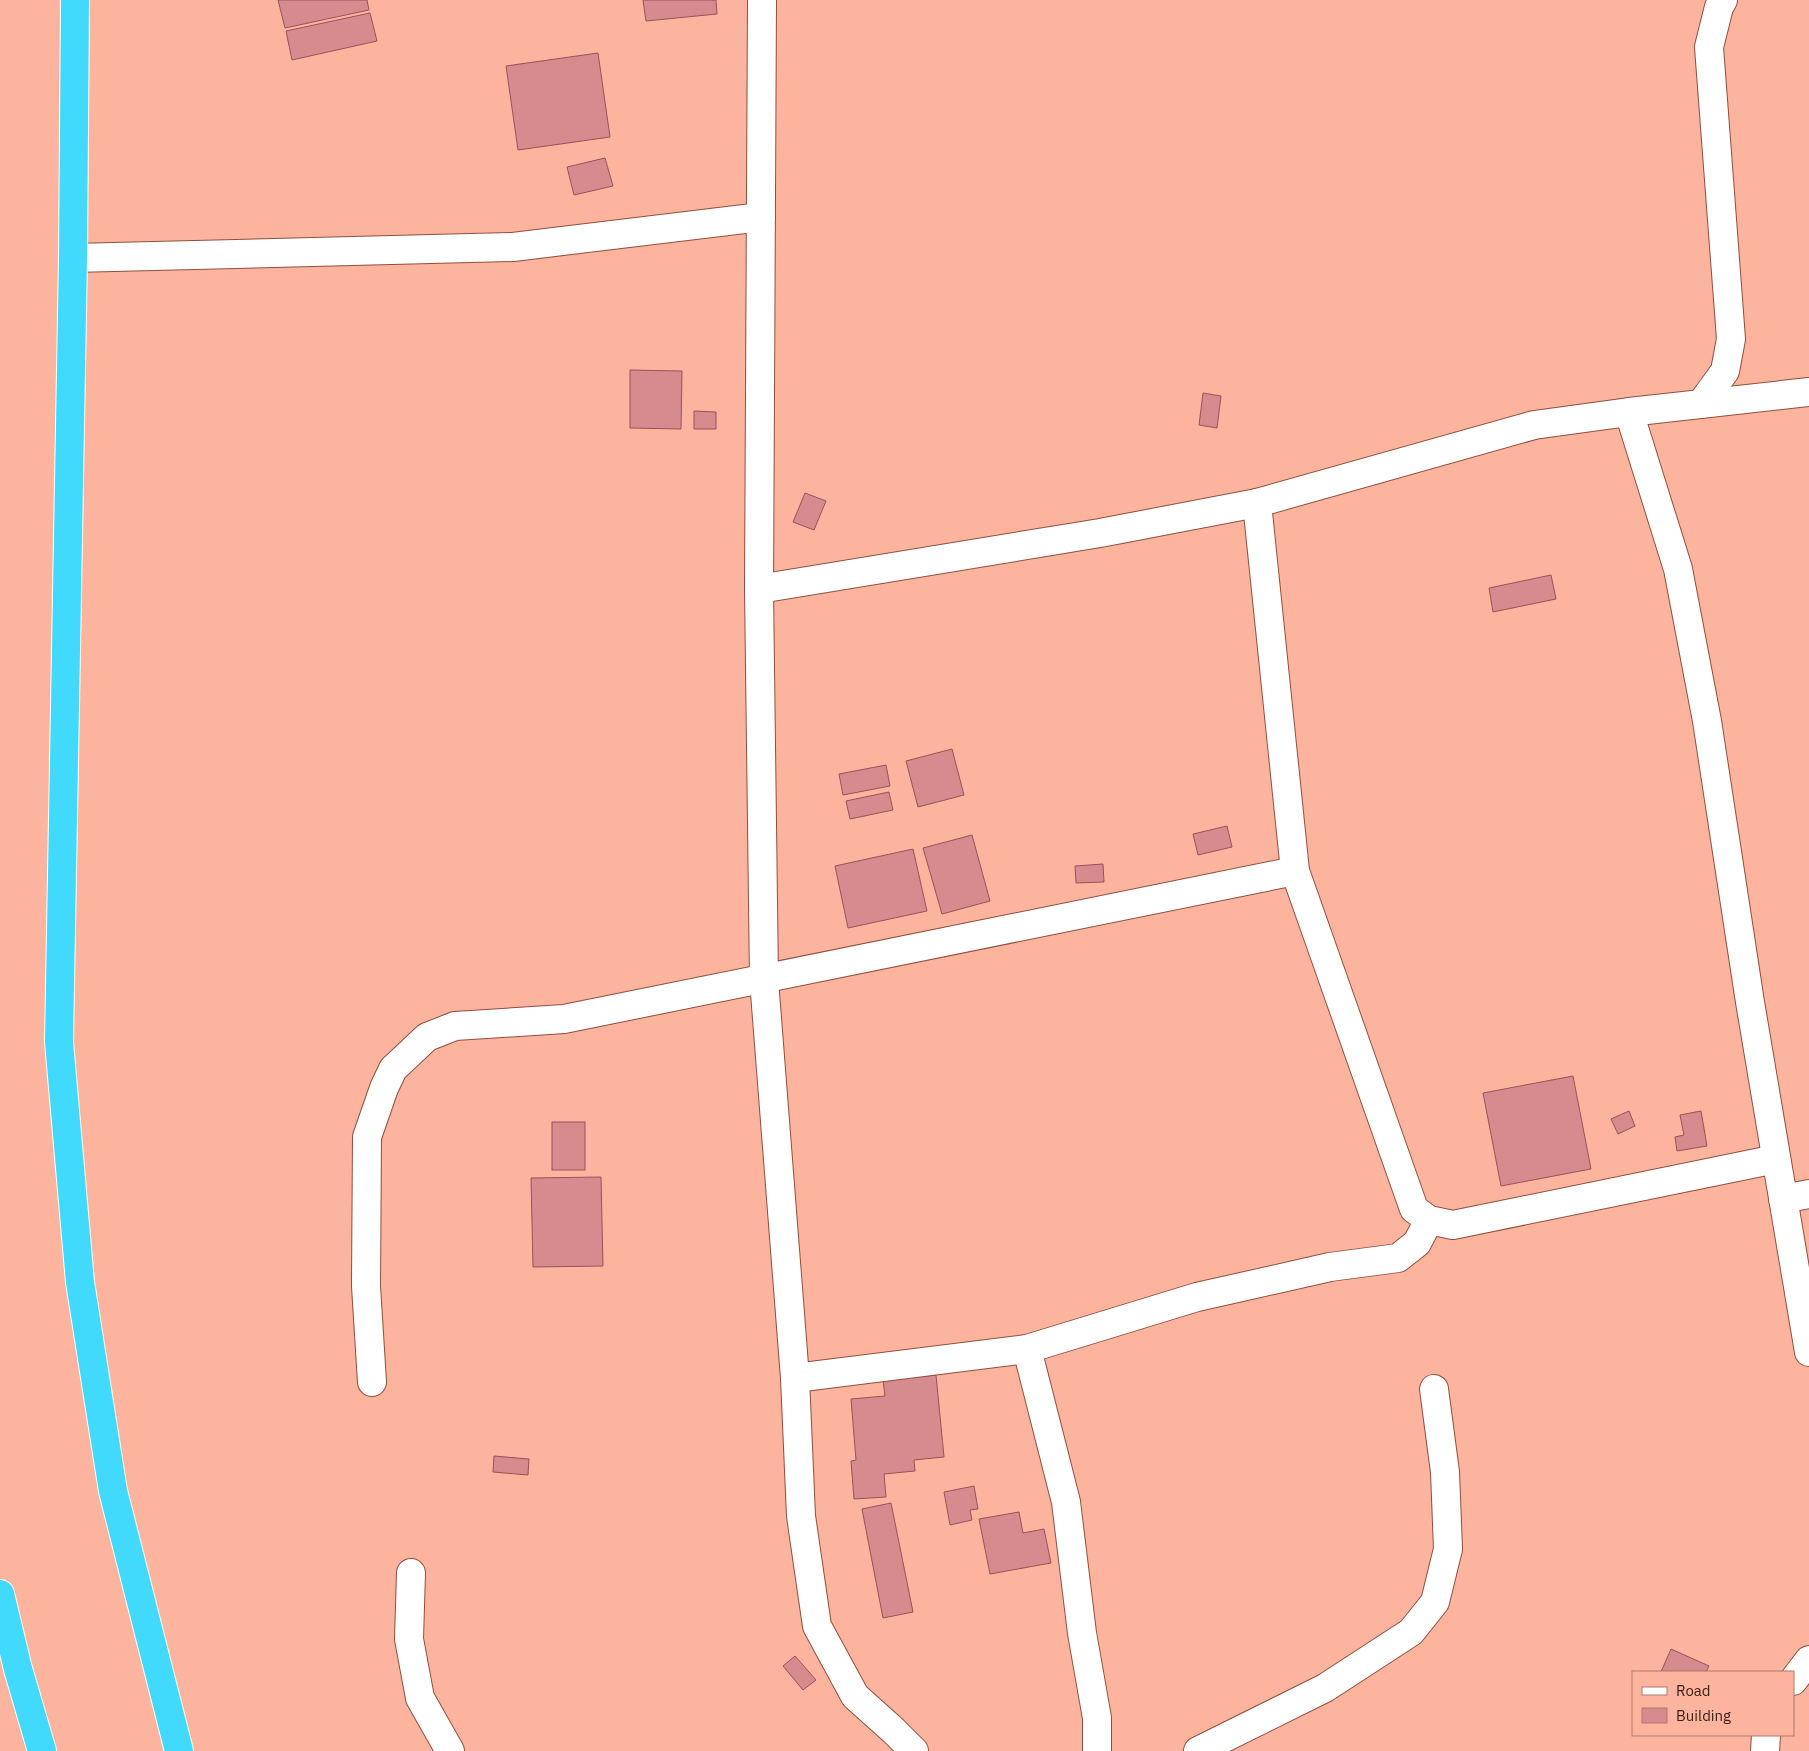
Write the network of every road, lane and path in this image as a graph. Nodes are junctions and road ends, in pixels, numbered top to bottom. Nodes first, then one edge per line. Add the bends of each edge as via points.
1 (75, 0) edge
2 (762, 0) edge
3 (1723, 0) edge
4 (761, 217) junction
5 (73, 258) junction
6 (1809, 392) edge
7 (1701, 404) junction
8 (1629, 412) junction
9 (1256, 503) junction
10 (759, 589) junction
11 (1295, 871) junction
12 (764, 980) junction
13 (1776, 1159) junction
14 (1809, 1194) edge
15 (1783, 1198) junction
16 (1429, 1220) junction
17 (1027, 1349) junction
18 (1809, 1352) edge
19 (795, 1378) junction
20 (372, 1382) dead end
21 (1434, 1389) dead end
22 (411, 1573) dead end
23 (0, 1594) edge
24 (1809, 1660) edge
25 (1794, 1680) edge
26 (1766, 1736) edge
27 (42, 1751) edge
28 (179, 1751) edge
29 (450, 1751) edge
30 (914, 1751) edge
31 (1097, 1751) edge
32 (1198, 1751) edge
33 (1765, 1751) edge

1 - 5 highway
2 - 4 street
3 - 7 street via 1709,47 1731,339 1726,371
4 - 5 street via 514,247
4 - 10 street
5 - 28 highway via 59,1042 80,1282 113,1491
6 - 7 street
7 - 8 street
8 - 9 street via 1534,424
8 - 13 street via 1680,579 1707,721
9 - 10 street via 1100,533
9 - 11 street
10 - 12 street
11 - 12 street
11 - 16 street via 1414,1209
12 - 19 street
12 - 20 street via 564,1020 455,1026 427,1037 393,1068 367,1137 366,1286
13 - 15 street
13 - 16 street via 1454,1225
14 - 15 street
15 - 18 street
16 - 17 street via 1417,1243 1398,1258 1330,1267 1198,1297
17 - 19 street
17 - 31 street via 1066,1502 1082,1633 1097,1718
19 - 30 street via 801,1516 817,1626 855,1696
21 - 32 street via 1445,1472 1448,1549 1435,1602 1411,1632 1325,1688
22 - 29 street via 409,1639 420,1698
23 - 27 highway
24 - 25 street
26 - 33 street

